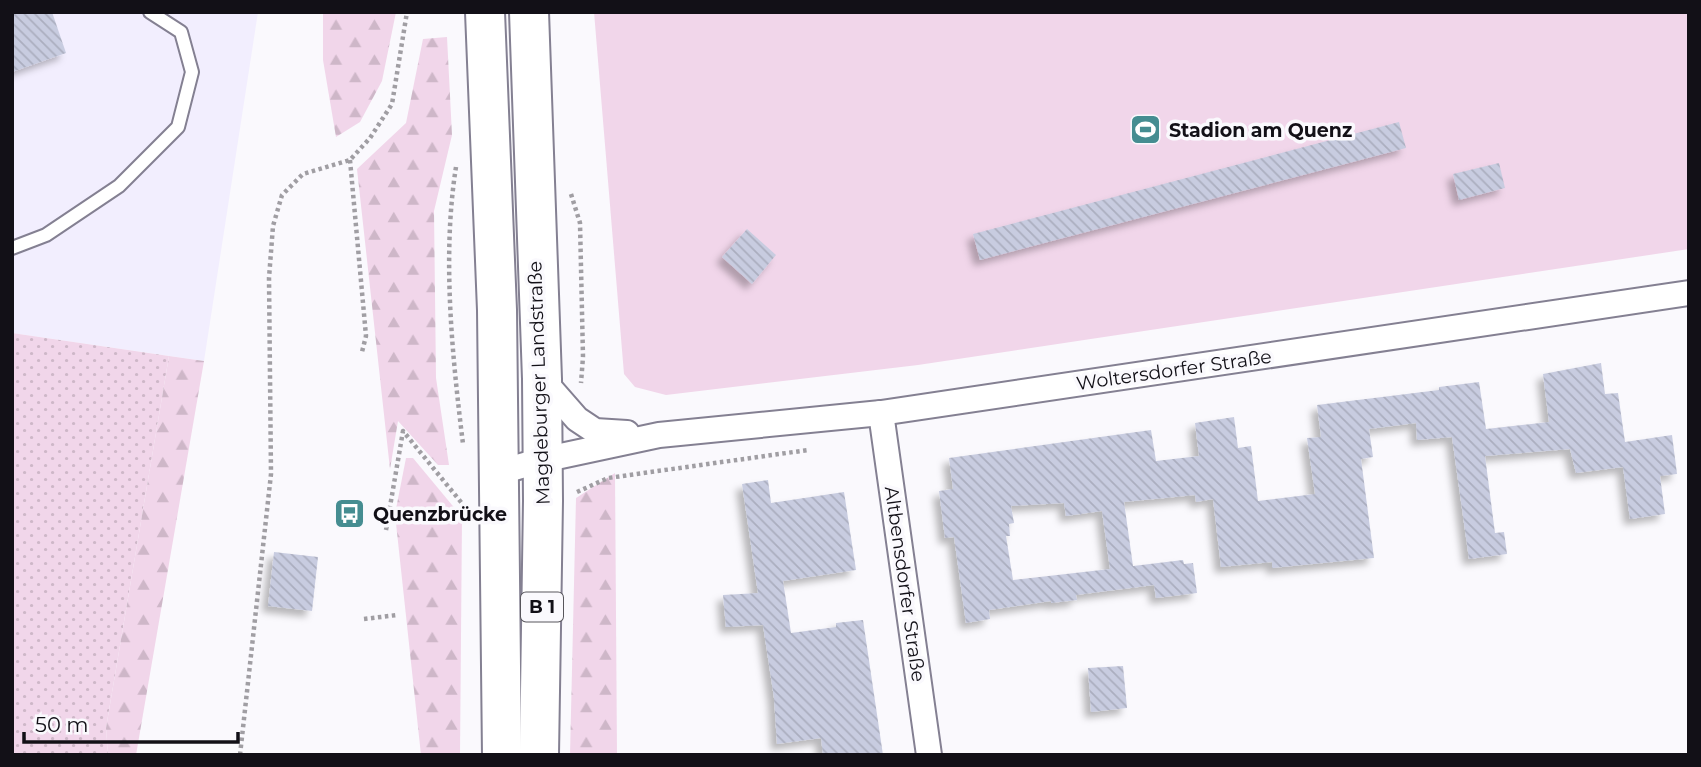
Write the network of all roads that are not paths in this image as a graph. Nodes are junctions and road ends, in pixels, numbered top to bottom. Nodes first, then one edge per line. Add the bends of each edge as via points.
1 (150, 12) edge
2 (485, 12) edge
3 (529, 12) edge
4 (12, 248) edge
5 (1689, 293) edge
6 (542, 379) junction
7 (881, 413) junction
8 (659, 435) junction
9 (542, 460) junction
10 (497, 473) junction
11 (502, 755) edge
12 (539, 755) edge
13 (929, 755) edge

1 - 4 lane via 181,32 192,72 178,127 119,186 46,235
2 - 10 main road, Magdeburger Landstraße / B 1 via 497,310
3 - 6 main road, Magdeburger Landstraße / B 1
5 - 7 street, Woltersdorfer Straße
6 - 8 street, Woltersdorfer Straße via 595,431
6 - 9 main road, Magdeburger Landstraße / B 1
7 - 8 street, Woltersdorfer Straße
7 - 13 street, Altbensdorfer Straße
8 - 9 street, Woltersdorfer Straße
9 - 10 street, Woltersdorfer Straße
9 - 12 main road, Magdeburger Landstraße / B 1
10 - 11 main road, Magdeburger Landstraße / B 1

